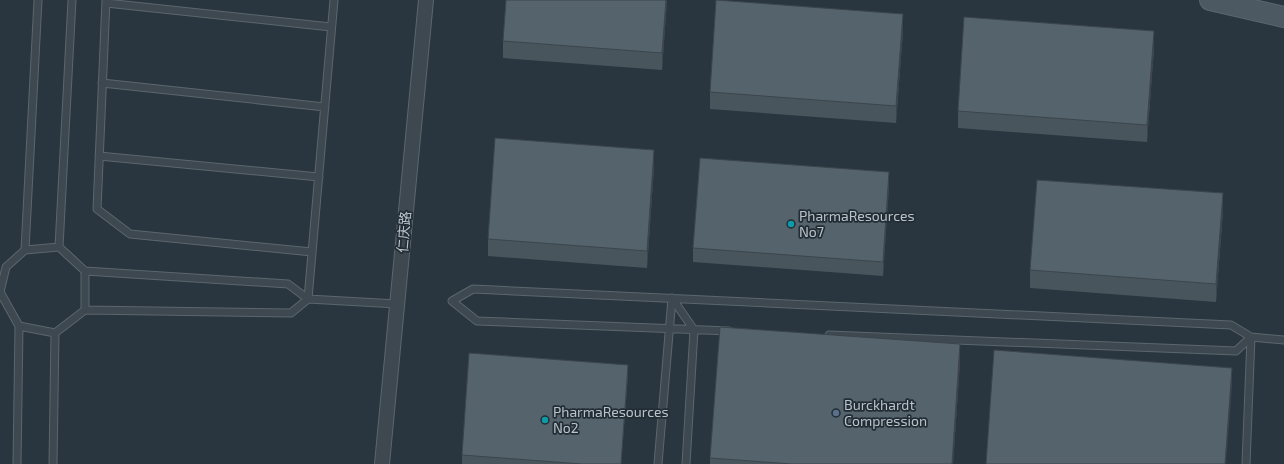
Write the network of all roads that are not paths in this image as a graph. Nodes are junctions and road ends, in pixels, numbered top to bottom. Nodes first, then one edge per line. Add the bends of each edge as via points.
1 (38, 0) edge
2 (72, 0) edge
3 (334, 0) edge
4 (426, 0) edge
5 (1210, 0) edge
6 (106, 2) edge
7 (1284, 17) edge
8 (331, 27) junction
9 (102, 83) junction
10 (325, 107) junction
11 (99, 156) junction
12 (319, 177) junction
13 (59, 247) junction
14 (24, 250) junction
15 (312, 252) junction
16 (86, 271) junction
17 (308, 298) junction
18 (672, 298) junction
19 (397, 304) junction
20 (85, 310) junction
21 (19, 326) junction
22 (670, 328) junction
23 (694, 330) junction
24 (734, 331) edge
25 (55, 333) junction
26 (821, 335) edge
27 (1251, 337) junction
28 (1284, 340) edge
29 (17, 464) edge
30 (53, 464) edge
31 (382, 464) edge
32 (658, 464) edge
33 (686, 464) edge
34 (1246, 464) edge

1 - 14 lane
2 - 13 lane
3 - 8 lane
4 - 19 street, 仁庆路
5 - 7 street
6 - 8 lane
6 - 9 lane
8 - 10 lane
9 - 10 lane
9 - 11 lane
10 - 12 lane
11 - 12 lane
11 - 15 lane via 96,209 130,234
12 - 15 lane
13 - 14 lane
13 - 16 lane
14 - 21 lane via 6,267 0,292
15 - 17 lane
16 - 17 lane via 288,284
16 - 20 lane
17 - 19 lane
17 - 20 lane via 291,313
18 - 22 lane
18 - 22 lane via 473,289 452,302 477,321
18 - 23 lane
18 - 27 lane via 1231,325
19 - 31 street, 仁庆路
20 - 25 lane
21 - 25 lane
21 - 29 lane
22 - 23 lane
22 - 32 lane
23 - 24 lane
23 - 33 lane
25 - 30 lane
26 - 27 lane via 1236,351
27 - 28 lane
27 - 34 lane

